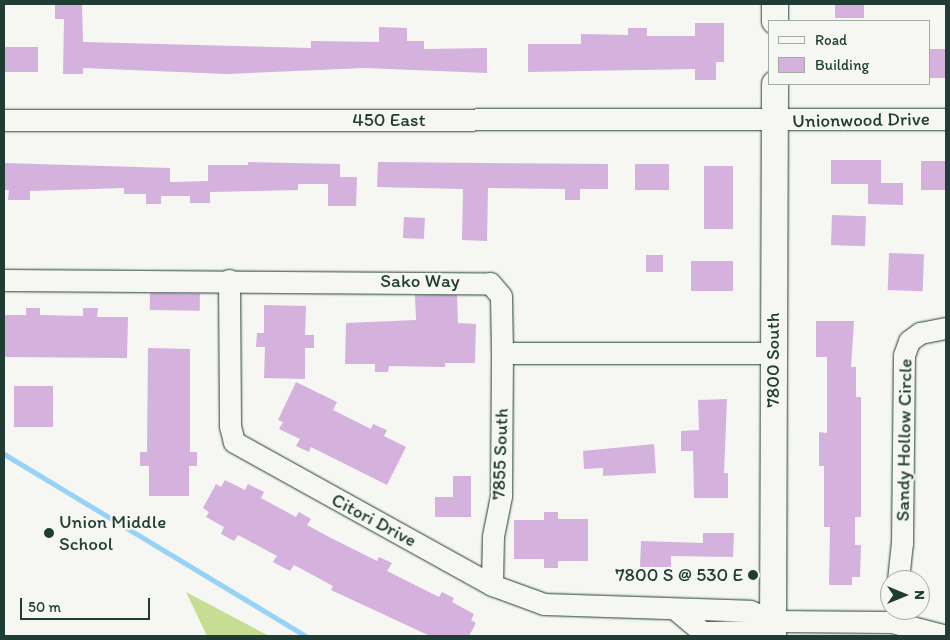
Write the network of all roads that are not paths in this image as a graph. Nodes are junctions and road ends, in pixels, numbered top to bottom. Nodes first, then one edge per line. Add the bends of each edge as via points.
1 (775, 4) edge
2 (775, 20) edge
3 (775, 85) edge
4 (946, 119) edge
5 (4, 120) edge
6 (775, 121) junction
7 (4, 280) edge
8 (229, 280) junction
9 (946, 328) edge
10 (773, 353) junction
11 (502, 354) junction
12 (899, 570) edge
13 (492, 584) junction
14 (880, 617) edge
15 (904, 620) edge
16 (773, 629) edge
17 (946, 636) edge

1 - 2 main road
3 - 6 main road, 7800 South
4 - 6 street, Unionwood Drive
5 - 6 street, 450 East
6 - 10 main road, 7800 South
7 - 8 street, Sako Way
8 - 11 street, Sako Way via 490,283 501,296
8 - 13 street, Citori Drive via 230,426 234,442
9 - 12 street, Sandy Hollow Circle via 920,333 909,341 904,355
10 - 11 street
10 - 16 main road, 7800 South
11 - 13 street, 7855 South via 501,496 493,536
13 - 16 street, Citori Drive via 544,604 750,611
14 - 16 street
15 - 17 street

